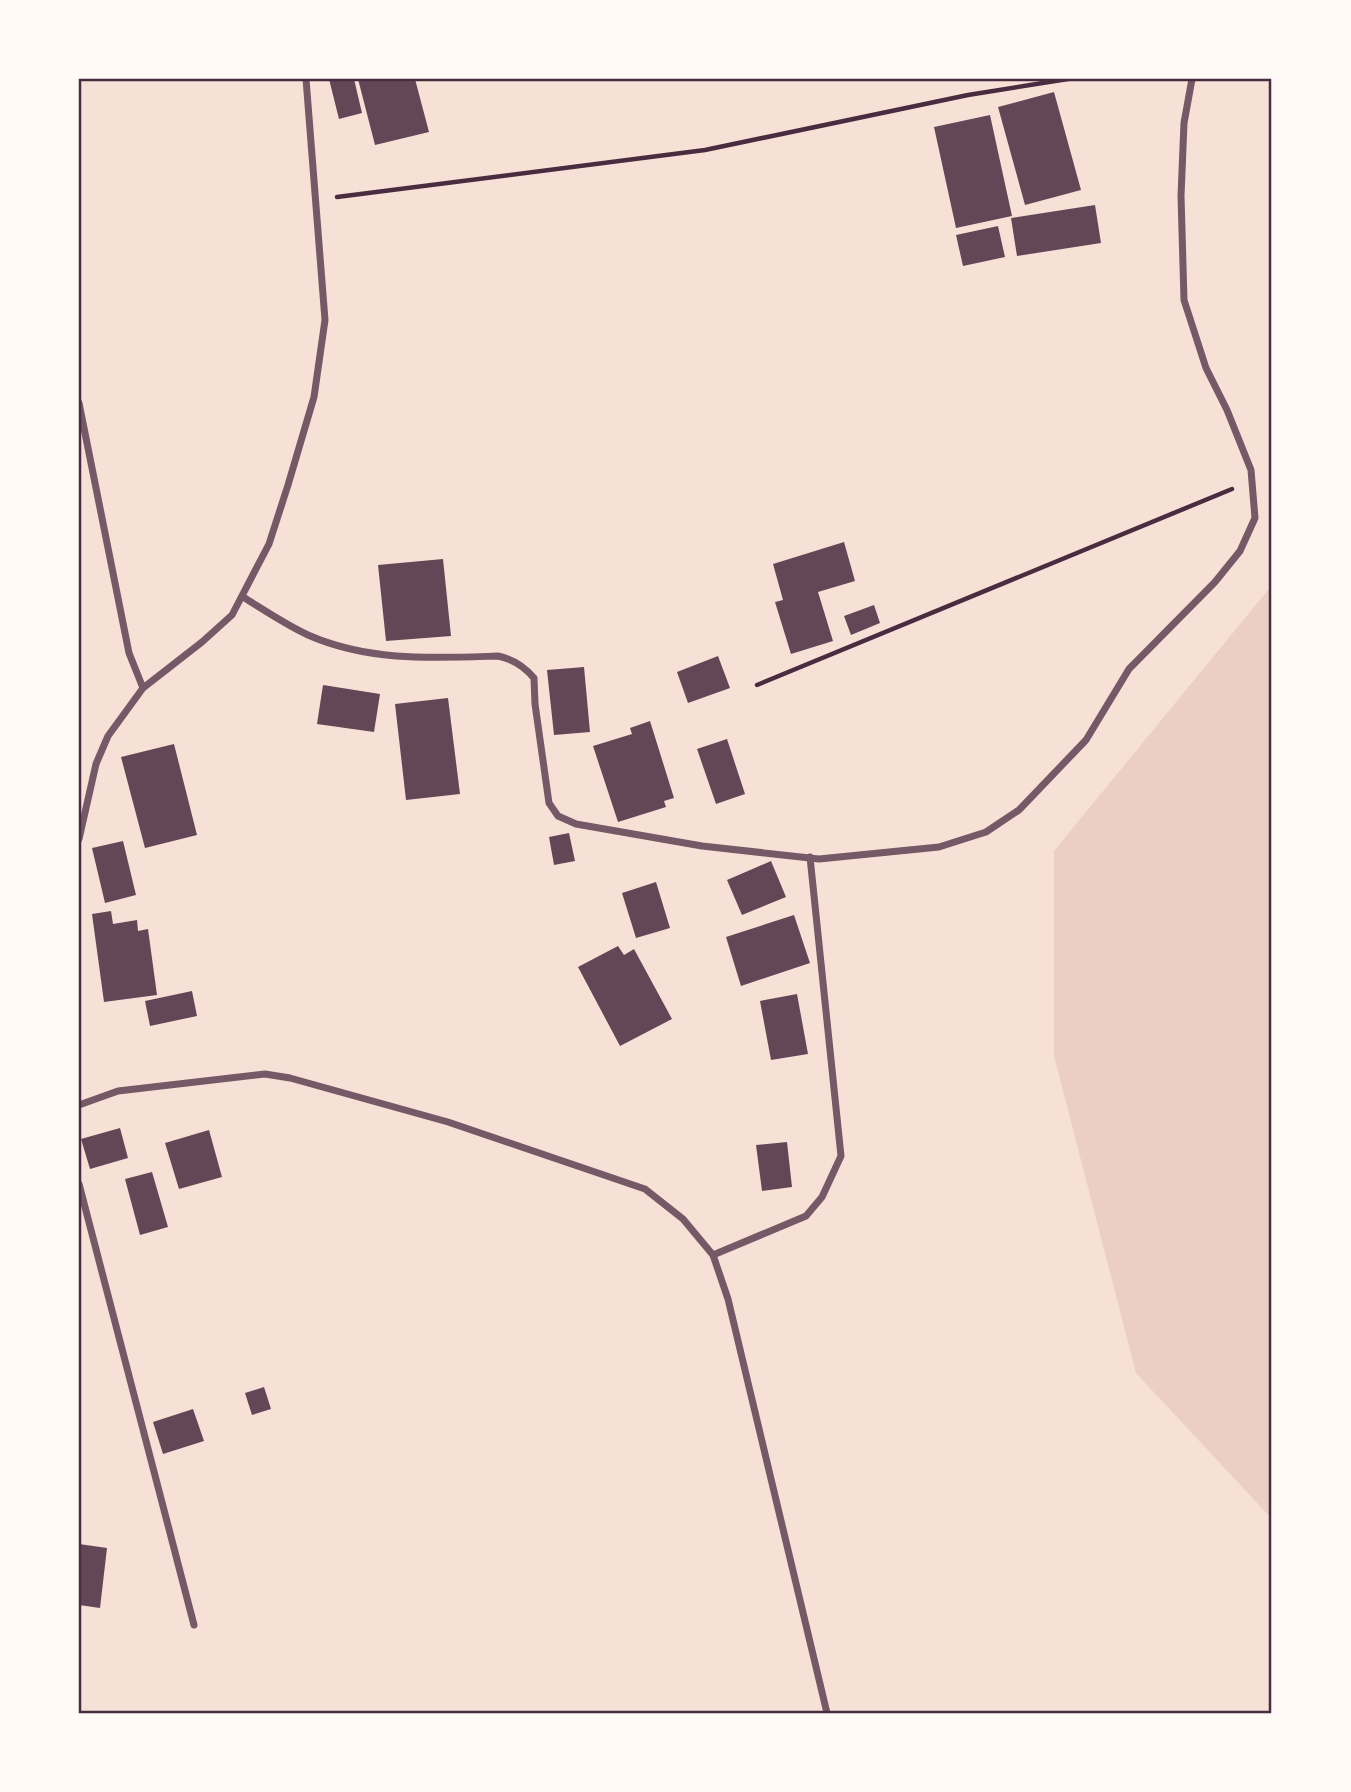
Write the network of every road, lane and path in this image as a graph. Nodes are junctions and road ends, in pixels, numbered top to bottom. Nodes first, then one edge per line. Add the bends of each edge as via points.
1 (306, 79) edge
2 (1068, 79) edge
3 (1192, 79) edge
4 (317, 199) junction
5 (79, 403) edge
6 (1252, 481) junction
7 (243, 597) junction
8 (757, 685) dead end
9 (143, 688) junction
10 (79, 839) edge
11 (810, 857) junction
12 (79, 1105) edge
13 (79, 1184) edge
14 (713, 1255) junction
15 (194, 1625) dead end
16 (827, 1713) edge

1 - 4 street
2 - 4 path via 705,150
3 - 6 street via 1184,123 1181,196 1184,300
4 - 7 street via 325,320 314,397 269,544
5 - 9 street via 129,653
6 - 8 path
6 - 11 street via 1255,518 1240,551 1129,669 1086,740 1019,810 986,832 939,846
7 - 9 street via 232,615
7 - 11 street via 307,635 330,643 400,659 512,659 534,678 545,787 558,816 576,824 702,846
9 - 10 street via 108,736 96,764
11 - 14 street via 841,1156 822,1197 806,1216
12 - 14 street via 118,1091 253,1074 290,1078 448,1122 645,1189 683,1219
13 - 15 street
14 - 16 street via 728,1299

